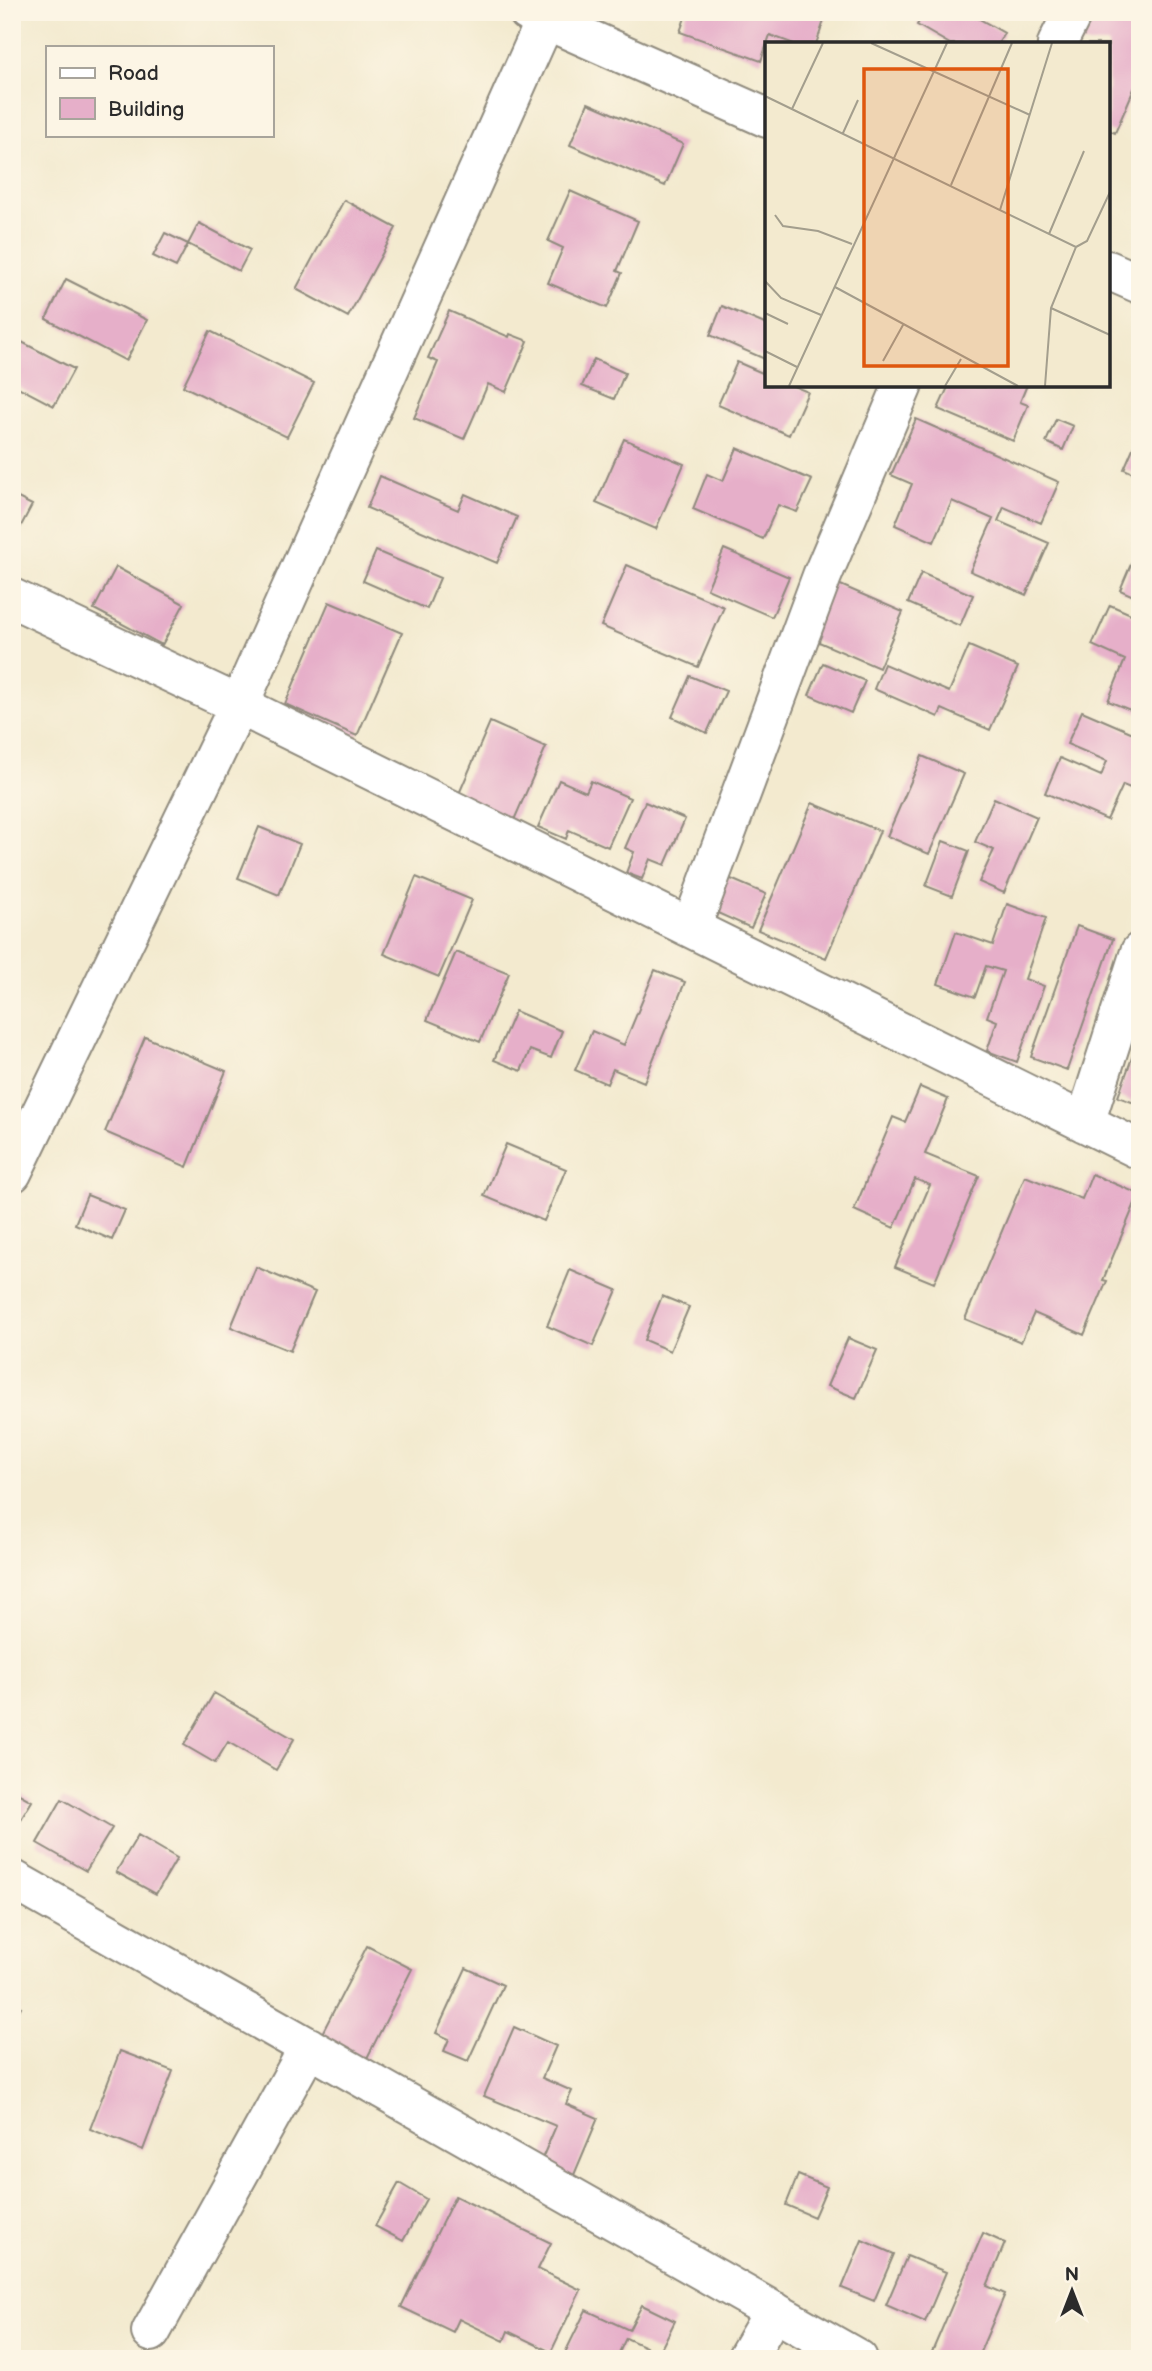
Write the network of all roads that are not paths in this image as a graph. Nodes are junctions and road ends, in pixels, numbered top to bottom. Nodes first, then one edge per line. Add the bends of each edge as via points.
1 (1073, 12) edge
2 (541, 15) edge
3 (1058, 42) edge
4 (765, 117) edge
5 (1110, 271) edge
6 (1140, 284) edge
7 (902, 387) edge
8 (12, 598) edge
9 (239, 705) junction
10 (691, 928) junction
11 (1140, 952) edge
12 (1085, 1123) junction
13 (1140, 1150) edge
14 (12, 1173) edge
15 (12, 1878) edge
16 (309, 2047) junction
17 (774, 2311) junction
18 (151, 2332) dead end
19 (746, 2359) edge
20 (858, 2359) edge

1 - 3 street
2 - 4 street
2 - 9 street
5 - 6 street
7 - 10 street via 822,576
8 - 9 street
9 - 10 street
9 - 14 street
10 - 12 street
11 - 12 street
12 - 13 street
15 - 16 street
16 - 17 street
16 - 18 street
17 - 19 street
17 - 20 street

